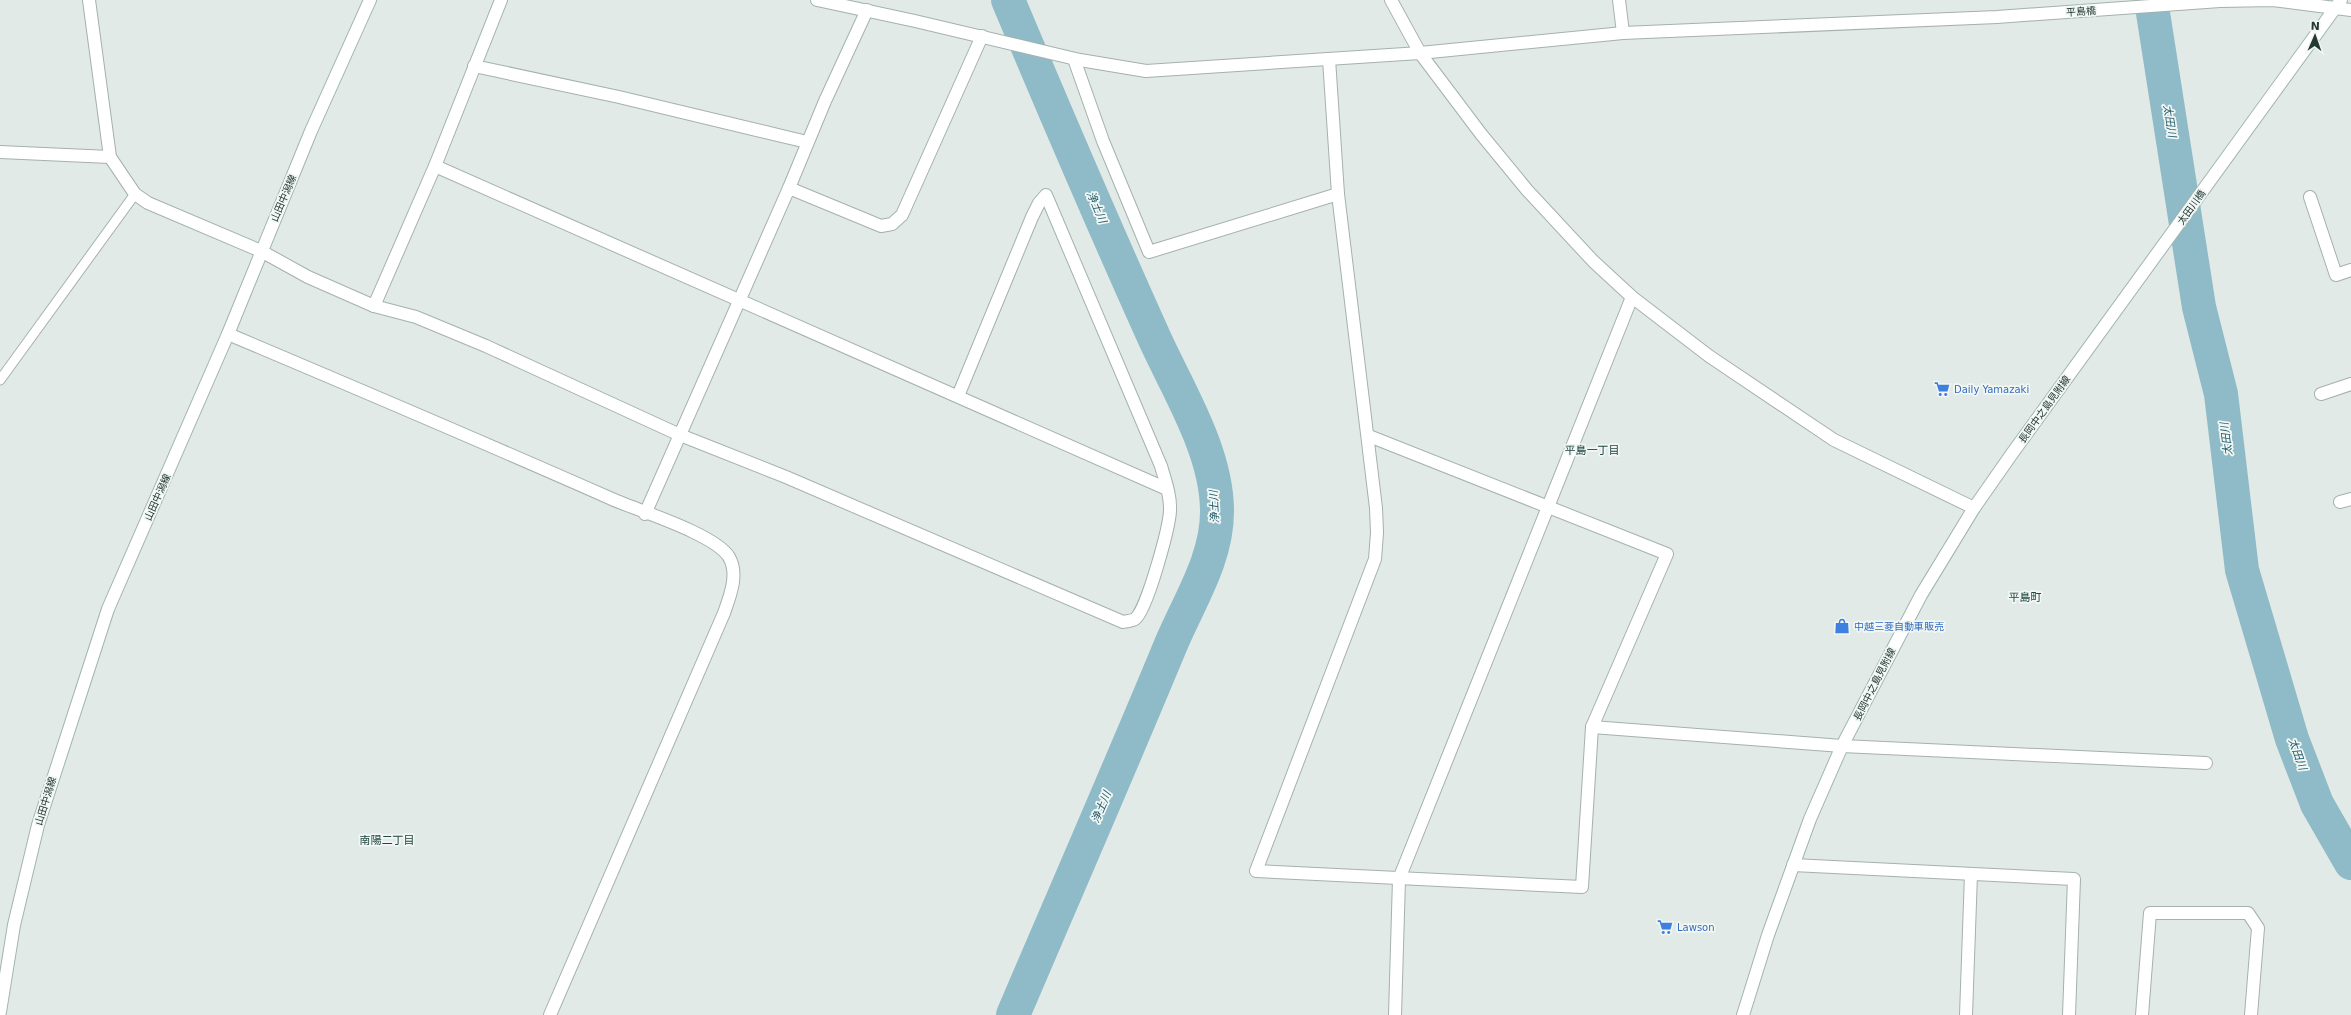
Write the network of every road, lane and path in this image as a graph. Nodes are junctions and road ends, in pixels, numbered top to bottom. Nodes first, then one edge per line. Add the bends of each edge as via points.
1 (89, 0) edge
2 (370, 0) edge
3 (502, 0) edge
4 (817, 0) edge
5 (1391, 0) edge
6 (1619, 0) edge
7 (2339, 4) edge
8 (867, 10) junction
9 (2351, 10) edge
10 (1623, 33) junction
11 (988, 37) junction
12 (1420, 53) junction
13 (1074, 58) junction
14 (1329, 59) junction
15 (474, 66) junction
16 (807, 142) junction
17 (0, 152) edge
18 (110, 157) junction
19 (435, 166) junction
20 (789, 188) junction
21 (135, 194) junction
22 (1338, 194) junction
23 (2310, 197) dead end
24 (261, 251) junction
25 (2351, 270) edge
26 (1632, 297) junction
27 (738, 300) junction
28 (2119, 305) joint
29 (374, 306) junction
30 (228, 334) junction
31 (0, 380) edge
32 (2351, 384) edge
33 (2322, 394) dead end
34 (958, 396) junction
35 (680, 435) junction
36 (1369, 436) junction
37 (1167, 489) junction
38 (1549, 506) junction
39 (1974, 508) junction
40 (645, 514) junction
41 (1592, 727) junction
42 (1842, 746) junction
43 (2206, 763) dead end
44 (1793, 865) junction
45 (1971, 874) junction
46 (1399, 879) junction
47 (0, 1012) edge
48 (550, 1015) edge
49 (1395, 1015) edge
50 (1743, 1015) edge
51 (1966, 1015) edge
52 (2069, 1015) edge
53 (2142, 1015) edge
54 (2251, 1015) edge

1 - 18 street
2 - 24 street, 山田中潟線
3 - 15 street
4 - 8 street, 平島橋
5 - 12 street
6 - 10 street
7 - 9 street, 平島橋
7 - 10 street, 平島橋 via 2273,0 2220,1 2014,16
7 - 28 street, 太田川橋
8 - 11 street, 平島橋
8 - 16 street
10 - 12 street, 平島橋
11 - 13 street, 平島橋
11 - 20 street via 902,215 892,224 881,226
12 - 14 street, 平島橋
12 - 26 street via 1527,190 1593,261
13 - 14 street, 平島橋 via 1146,71
13 - 22 street via 1103,141 1149,252
14 - 22 street
15 - 16 street
15 - 19 street
16 - 20 street
17 - 18 street
18 - 21 street
19 - 27 street
19 - 29 street
20 - 27 street
21 - 24 street via 148,203
21 - 31 lane
22 - 36 street
23 - 25 street via 2336,275
24 - 29 street via 308,277
24 - 30 street, 山田中潟線
26 - 38 street
26 - 39 street via 1709,356 1834,440
27 - 34 street
27 - 35 street
28 - 39 street, 長岡中之島見附線
29 - 35 street via 416,316
30 - 40 street via 437,422
30 - 47 street, 山田中潟線 via 108,609 92,655 38,824 14,925
32 - 33 street
34 - 37 street
34 - 37 street via 1032,217 1046,195 1161,466
35 - 37 street via 786,477 1123,622 1135,619 1143,608 1157,566 1170,511
35 - 40 street
36 - 38 street
36 - 46 street via 1376,514 1374,559 1256,871
38 - 41 street via 1667,554
38 - 46 street
39 - 42 street, 長岡中之島見附線 via 1920,595
40 - 48 street via 703,536 717,545 729,557 734,572 733,582 724,613
41 - 42 street
41 - 46 street via 1582,887
42 - 43 street
42 - 44 street, 長岡中之島見附線
44 - 45 street
44 - 50 street, 長岡中之島見附線
45 - 51 street
45 - 52 street via 2074,879
46 - 49 street
53 - 54 street via 2150,913 2248,914 2258,928

